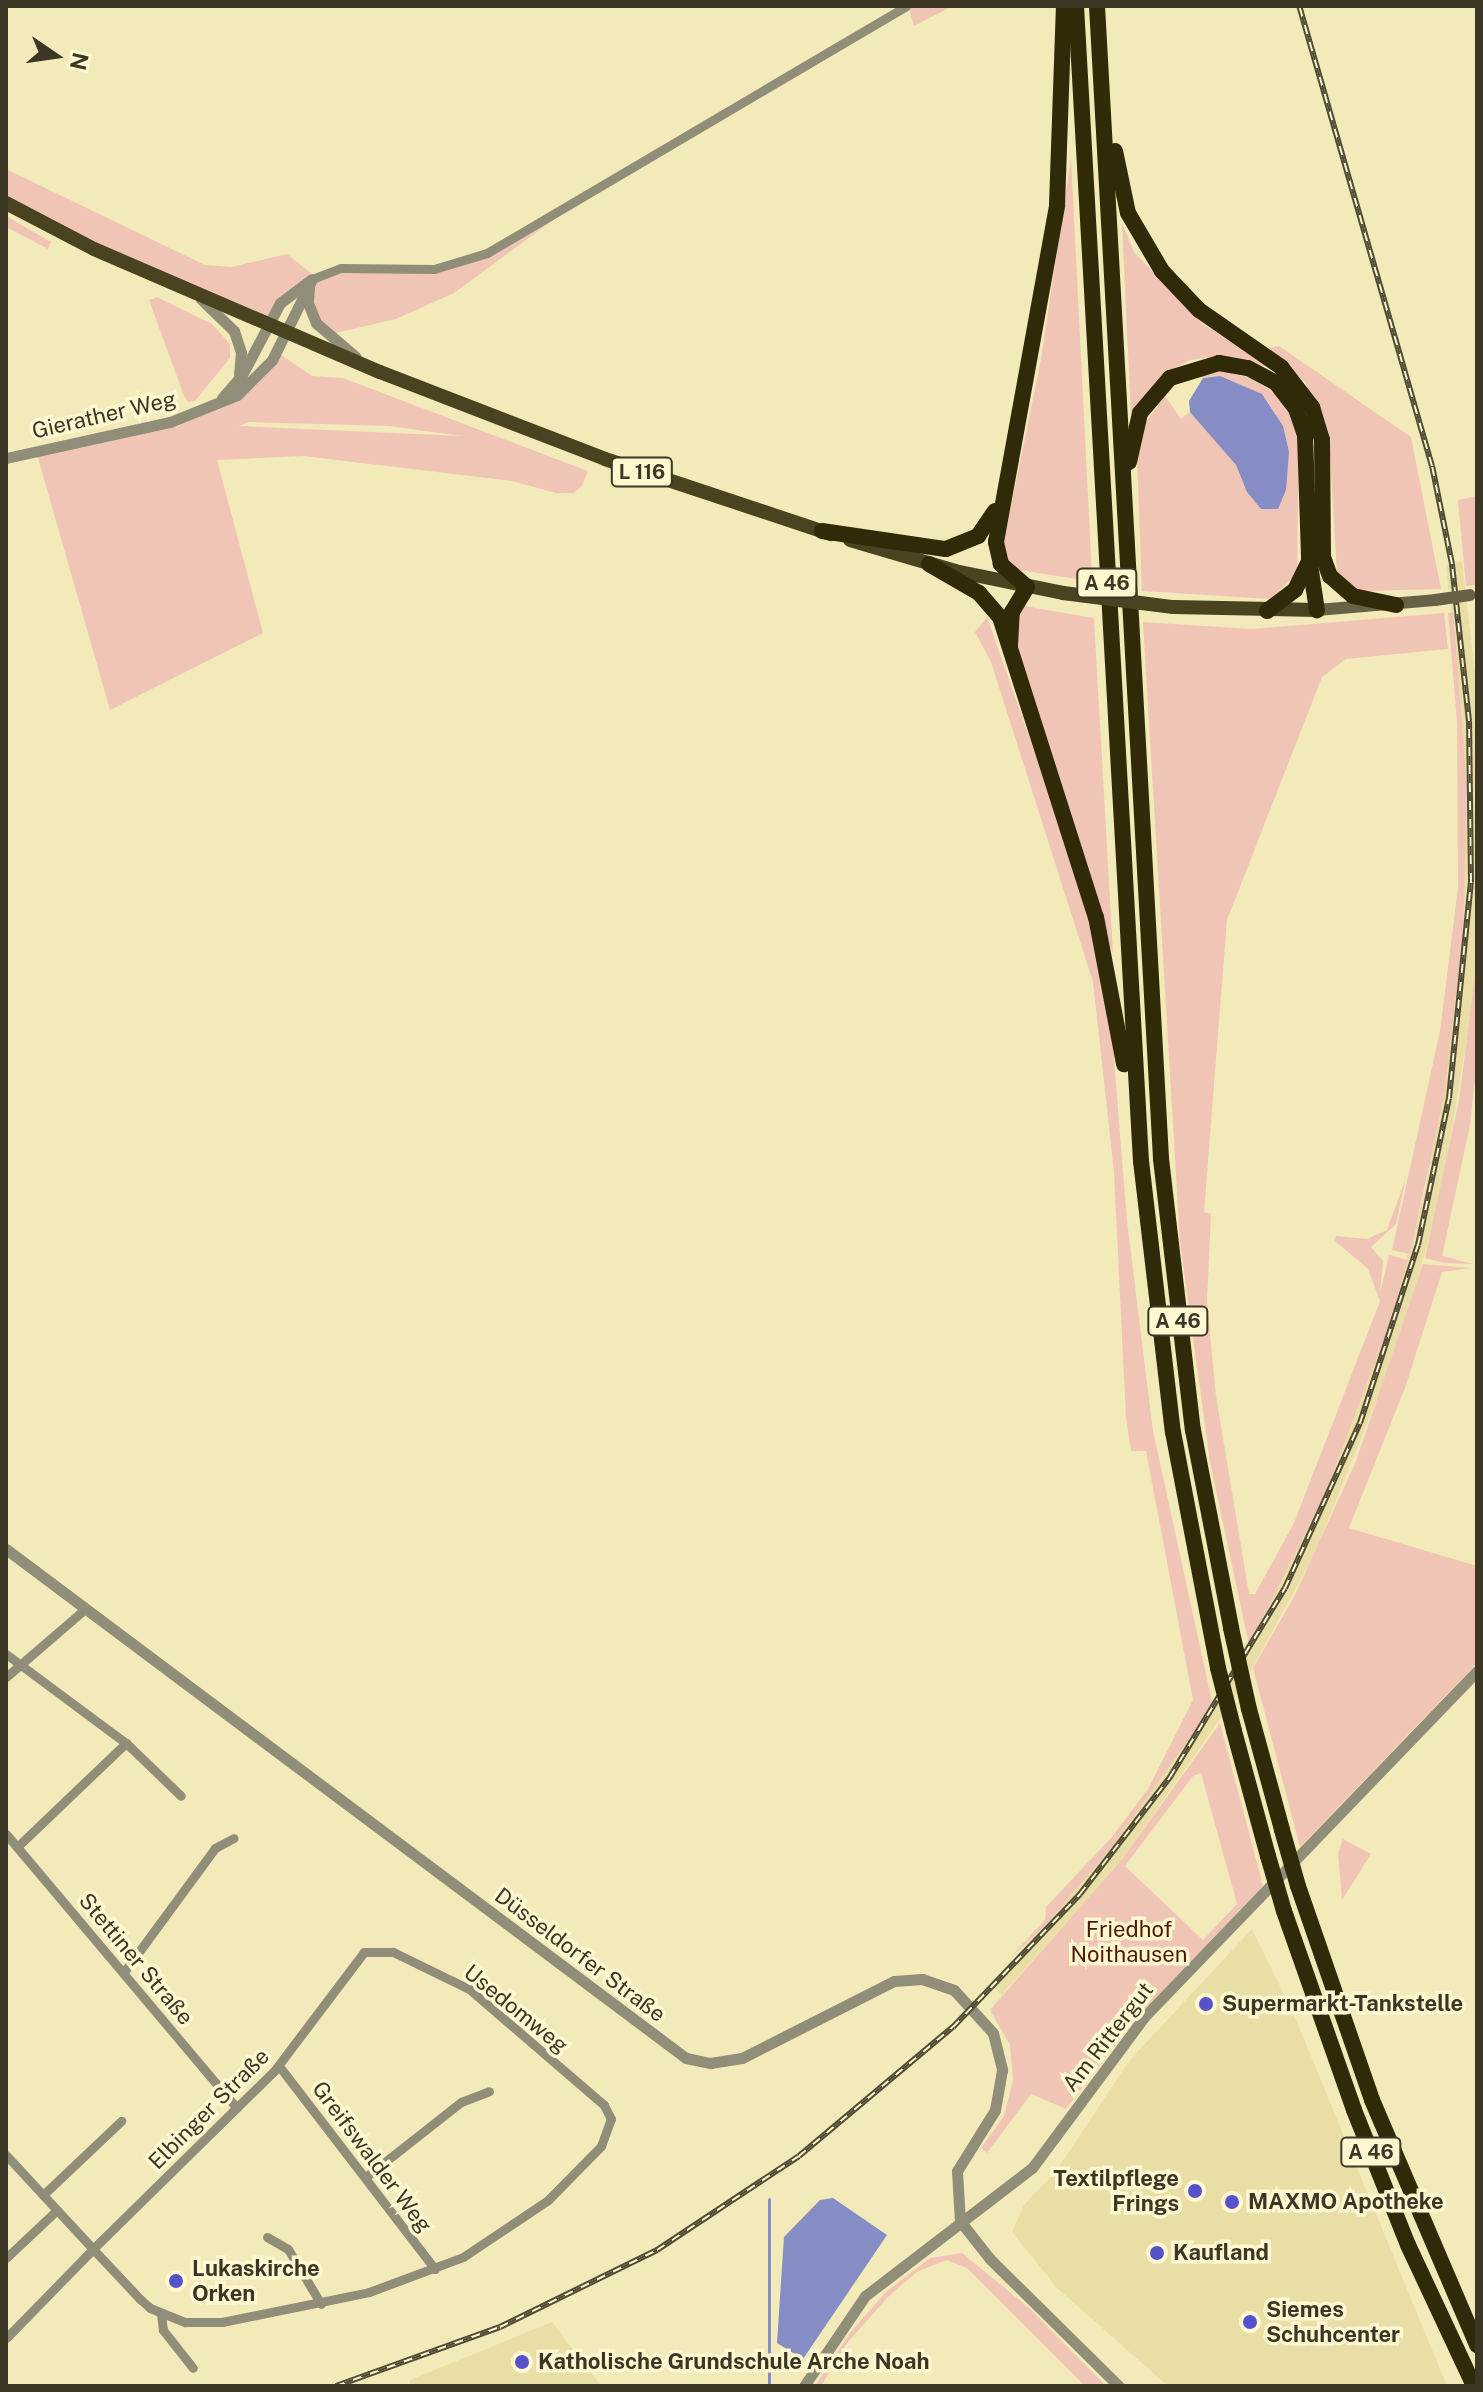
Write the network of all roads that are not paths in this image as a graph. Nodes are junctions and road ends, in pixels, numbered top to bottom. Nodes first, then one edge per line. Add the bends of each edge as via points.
1 (906, 6) edge
2 (1064, 6) edge
3 (1076, 6) edge
4 (1097, 6) edge
5 (1101, 79) junction
6 (6, 203) edge
7 (312, 279) junction
8 (191, 292) junction
9 (268, 325) junction
10 (285, 332) junction
11 (380, 372) junction
12 (237, 383) junction
13 (209, 408) junction
14 (6, 458) edge
15 (1005, 483) junction
16 (822, 531) junction
17 (1126, 548) junction
18 (1316, 558) junction
19 (929, 564) junction
20 (1027, 587) junction
21 (1474, 594) edge
22 (1396, 605) junction
23 (1317, 610) junction
24 (1267, 611) junction
25 (1010, 646) junction
26 (1141, 1161) junction
27 (6, 1549) edge
28 (85, 1609) junction
29 (6, 1654) edge
30 (19, 1664) junction
31 (1477, 1671) edge
32 (6, 1677) edge
33 (126, 1743) junction
34 (181, 1796) dead end
35 (6, 1834) edge
36 (234, 1838) dead end
37 (17, 1847) junction
38 (371, 1950) joint
39 (124, 1972) junction
40 (279, 2066) junction
41 (489, 2091) dead end
42 (237, 2108) junction
43 (121, 2121) dead end
44 (6, 2155) edge
45 (367, 2176) junction
46 (43, 2195) junction
47 (57, 2210) junction
48 (961, 2224) junction
49 (267, 2237) dead end
50 (93, 2249) junction
51 (6, 2258) edge
52 (435, 2269) junction
53 (321, 2304) junction
54 (161, 2314) junction
55 (6, 2338) edge
56 (1477, 2345) edge
57 (193, 2368) dead end
58 (804, 2386) edge
59 (1119, 2386) edge
60 (1474, 2386) edge

1 - 7 street via 487,253 434,269 341,268
2 - 15 highway via 1057,205 1038,330
3 - 26 highway, A 46
4 - 5 highway, A 46
5 - 17 highway, A 46
5 - 18 highway via 1120,188 1146,249 1193,305 1281,367 1312,407 1324,454
6 - 8 main road, L 116
7 - 9 street, Gierather Weg via 287,295
7 - 10 street, Gierather Weg
7 - 11 street via 308,303 318,326
8 - 9 main road, L 116
8 - 12 street via 234,331 242,357
9 - 10 main road, L 116
9 - 12 street, Gierather Weg
10 - 11 main road, L 116
10 - 13 street, Gierather Weg via 255,381
11 - 16 main road, L 116 via 594,455
12 - 13 street, Gierather Weg
13 - 14 street, Gierather Weg via 37,457
15 - 16 highway via 984,530 953,548 928,549 858,532
15 - 20 highway via 997,557
16 - 19 main road, L 116
17 - 18 highway via 1130,452 1140,413 1170,378 1219,363 1271,379 1299,415 1309,465
17 - 56 highway, A 46, bridge via 1150,1011 1169,1245 1193,1430 1231,1628 1298,1886 1372,2100
18 - 22 highway via 1348,593
18 - 23 highway
18 - 24 highway via 1295,590
19 - 20 main road, L 116
19 - 25 highway via 991,603
20 - 24 main road, L 116, bridge via 1173,607
20 - 25 highway via 1012,612
21 - 22 main road, L 116, bridge
22 - 23 main road, L 116
23 - 24 main road, L 116
25 - 26 highway via 1100,930
26 - 60 highway, A 46, bridge via 1173,1432 1234,1731 1284,1911 1365,2137
27 - 28 street, Düsseldorfer Straße
28 - 30 street
28 - 48 street, Düsseldorfer Straße via 686,2058 710,2063 738,2059 894,1981 922,1979 950,1987 989,2025 1002,2065 995,2110 957,2171 955,2201
29 - 30 street
30 - 32 street
30 - 33 street
31 - 48 street, Am Rittergut via 1149,2012 1032,2168
33 - 34 street
33 - 37 street
35 - 37 street, Stettiner Straße
36 - 39 street via 215,1848
37 - 39 street, Stettiner Straße
38 - 40 street, Elbinger Straße via 354,1961
38 - 52 street, Usedomweg via 393,1952 469,1989 604,2105 611,2129 582,2168 525,2219
39 - 42 street, Stettiner Straße
40 - 42 street, Elbinger Straße
40 - 45 street, Greifswalder Weg
41 - 45 street via 461,2102
42 - 50 street, Elbinger Straße
43 - 46 street
44 - 46 street
45 - 52 street, Greifswalder Weg
46 - 47 street
47 - 50 street
47 - 51 street
48 - 58 street, Am Rittergut via 865,2296
48 - 59 street
49 - 53 street via 288,2249
50 - 54 street
50 - 55 street, Elbinger Straße
52 - 53 street
53 - 54 street via 222,2322
54 - 57 street via 163,2330

